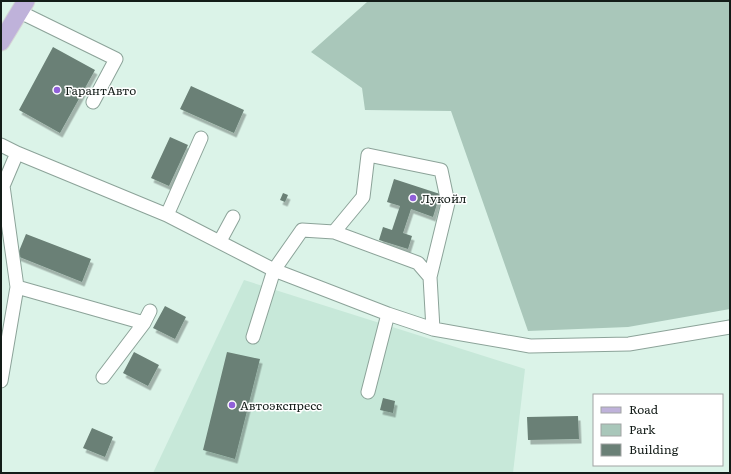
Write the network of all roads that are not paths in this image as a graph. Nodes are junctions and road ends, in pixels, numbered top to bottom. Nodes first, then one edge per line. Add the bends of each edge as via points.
1 (23, 7) edge
2 (1, 42) edge
3 (93, 102) dead end
4 (201, 138) dead end
5 (1, 145) edge
6 (17, 153) junction
7 (168, 215) junction
8 (233, 217) dead end
9 (334, 232) junction
10 (220, 242) junction
11 (274, 270) junction
12 (430, 277) junction
13 (17, 287) junction
14 (150, 311) dead end
15 (388, 314) junction
16 (144, 323) junction
17 (730, 327) edge
18 (433, 329) junction
19 (253, 337) dead end
20 (4, 349) edge
21 (103, 377) dead end
22 (1, 380) edge
23 (368, 392) dead end

1 - 2 main road
1 - 3 street via 116,59
4 - 7 street
5 - 6 street
6 - 7 street
6 - 13 street via 3,186
7 - 10 street
8 - 10 street
9 - 11 street via 302,230
9 - 12 street via 418,263
9 - 12 street via 364,197 368,155 441,170 448,203
10 - 11 street
11 - 15 street
11 - 19 street
12 - 18 street
13 - 16 street
13 - 20 street
14 - 16 street
15 - 18 street
15 - 23 street
16 - 21 street
17 - 18 street via 629,344 530,346
20 - 22 street

